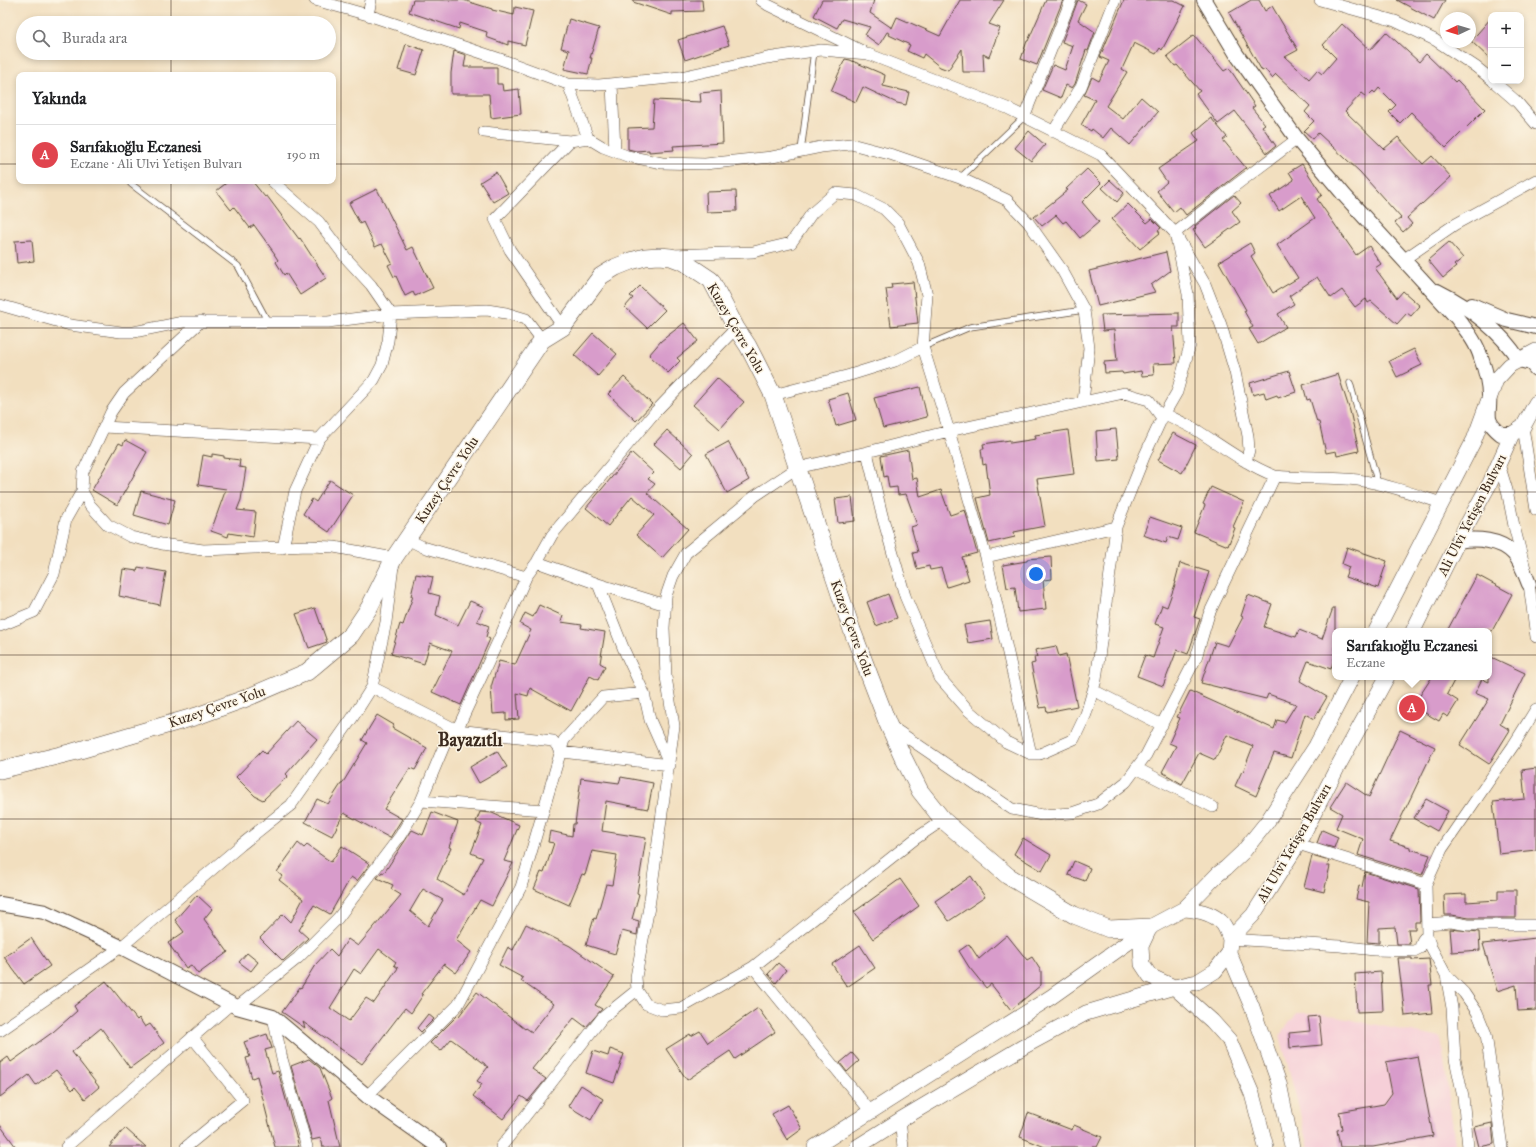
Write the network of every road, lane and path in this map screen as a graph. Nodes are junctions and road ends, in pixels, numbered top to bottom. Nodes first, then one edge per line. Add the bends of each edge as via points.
1 (315, 0) edge
2 (371, 0) edge
3 (761, 0) edge
4 (1071, 0) edge
5 (1115, 0) edge
6 (1204, 0) edge
7 (1320, 0) edge
8 (368, 15) junction
9 (814, 52) junction
10 (868, 54) junction
11 (1488, 76) edge
12 (568, 84) junction
13 (612, 84) junction
14 (1497, 84) edge
15 (1024, 117) junction
16 (1536, 124) edge
17 (484, 132) dead end
18 (1053, 132) junction
19 (588, 138) junction
20 (1297, 139) junction
21 (570, 141) junction
22 (615, 151) junction
23 (801, 151) junction
24 (960, 178) junction
25 (1536, 180) edge
26 (131, 184) dead end
27 (275, 184) edge
28 (1175, 233) junction
29 (659, 256) junction
30 (1403, 260) junction
31 (1429, 287) junction
32 (0, 305) edge
33 (1084, 310) junction
34 (391, 314) junction
35 (201, 321) junction
36 (268, 322) junction
37 (563, 327) junction
38 (1536, 327) edge
39 (736, 328) junction
40 (542, 340) junction
41 (923, 347) junction
42 (1536, 351) edge
43 (1519, 360) junction
44 (1536, 369) edge
45 (1350, 383) dead end
46 (773, 395) junction
47 (1490, 395) junction
48 (1083, 402) junction
49 (1536, 403) edge
50 (1162, 418) junction
51 (104, 427) junction
52 (1518, 430) junction
53 (949, 431) junction
54 (319, 439) junction
55 (868, 452) junction
56 (1246, 462) junction
57 (1499, 464) junction
58 (1532, 464) edge
59 (797, 468) junction
60 (1275, 476) junction
61 (1378, 484) junction
62 (82, 491) junction
63 (1441, 503) junction
64 (1536, 510) edge
65 (1116, 527) junction
66 (407, 539) junction
67 (1458, 541) junction
68 (283, 548) junction
69 (986, 557) junction
70 (394, 558) junction
71 (537, 562) junction
72 (526, 577) junction
73 (598, 584) junction
74 (1529, 584) junction
75 (666, 605) junction
76 (0, 626) edge
77 (1378, 628) edge
78 (1414, 628) edge
79 (1536, 637) edge
80 (1350, 680) edge
81 (1385, 680) edge
82 (372, 687) junction
83 (1093, 690) junction
84 (644, 693) junction
85 (1536, 709) edge
86 (888, 724) junction
87 (1162, 725) junction
88 (457, 730) junction
89 (562, 752) junction
90 (1031, 754) junction
91 (670, 765) junction
92 (1136, 768) junction
93 (0, 770) edge
94 (421, 801) junction
95 (1213, 807) dead end
96 (544, 810) junction
97 (943, 820) junction
98 (1298, 844) junction
99 (1426, 884) junction
100 (0, 904) edge
101 (1184, 909) junction
102 (1427, 924) junction
103 (1536, 925) edge
104 (1150, 927) junction
105 (1427, 936) junction
106 (1230, 946) junction
107 (121, 947) junction
108 (753, 967) junction
109 (1446, 975) junction
110 (1174, 987) junction
111 (637, 990) junction
112 (235, 1005) junction
113 (273, 1017) junction
114 (0, 1031) edge
115 (192, 1037) junction
116 (367, 1096) junction
117 (871, 1112) junction
118 (900, 1120) junction
119 (66, 1147) edge
120 (186, 1147) edge
121 (307, 1147) edge
122 (439, 1147) edge
123 (501, 1147) edge
124 (815, 1147) edge
125 (857, 1147) edge
126 (903, 1147) edge
127 (1266, 1147) edge
128 (1292, 1147) edge
129 (1468, 1147) edge
130 (1502, 1147) edge

1 - 8 street
2 - 8 street
3 - 10 street
4 - 15 street
5 - 18 street via 1081,87
6 - 20 street via 1237,55
7 - 11 street via 1395,21 1435,40
8 - 12 street
9 - 10 street via 821,50
9 - 13 street via 767,58 680,76
9 - 23 lane
10 - 15 street
12 - 13 street
12 - 19 street
13 - 22 street
14 - 16 street
15 - 18 street
15 - 24 lane
17 - 21 street
18 - 28 street via 1101,155
19 - 21 street
19 - 22 street
20 - 28 street
20 - 30 street
21 - 37 street via 495,219 510,250
22 - 23 street via 627,156 662,162 705,164 772,157
23 - 24 street via 851,144 893,155
24 - 33 street via 1007,200 1028,222 1062,270
25 - 30 street via 1454,225
26 - 36 lane via 238,266
27 - 34 street via 319,222 346,258 371,285
28 - 50 street via 1188,294 1190,346 1177,392
28 - 56 street via 1205,284 1221,325 1235,372 1248,436 1249,450
29 - 37 main road, Kuzey Çevre Yolu via 632,261 601,276
29 - 39 main road, Kuzey Çevre Yolu via 684,262 711,280
29 - 41 street via 754,252 791,243 812,213 835,193 856,195 884,209 898,223 919,262 927,296
30 - 31 street
31 - 38 street via 1507,320
31 - 43 street via 1478,316
31 - 47 street via 1470,336 1481,357
32 - 35 street via 70,325 121,332
33 - 41 lane via 970,327
33 - 48 street via 1089,348
34 - 36 street via 328,322
34 - 40 street via 487,310 506,313 526,319
34 - 54 street via 382,365 374,380
35 - 36 street
35 - 51 street via 124,393
37 - 40 main road, Kuzey Çevre Yolu
39 - 46 main road, Kuzey Çevre Yolu
39 - 71 street via 646,423 552,534
40 - 66 main road, Kuzey Çevre Yolu
41 - 46 street via 888,363
41 - 53 street
42 - 43 main road
43 - 44 street via 1531,363
43 - 47 main road via 1510,365 1496,380
45 - 61 lane
46 - 59 main road, Kuzey Çevre Yolu
47 - 52 street via 1490,423 1501,434
47 - 63 main road via 1474,440
48 - 50 street via 1124,393 1149,400
48 - 53 street
49 - 52 main road, Ali Ulvi Yetişen Bulvarı
50 - 56 street via 1167,415 1196,430
50 - 65 street
51 - 54 street
51 - 62 street via 83,472
52 - 57 main road, Ali Ulvi Yetişen Bulvarı
52 - 58 street
53 - 55 street
53 - 69 street
54 - 68 street via 295,491
55 - 59 street
55 - 90 street via 882,515 905,596 940,678 970,712 1006,742
56 - 60 street
57 - 67 main road, Ali Ulvi Yetişen Bulvarı
57 - 74 street
58 - 64 street
59 - 75 street via 755,496 686,553 673,576 666,596
59 - 86 main road, Kuzey Çevre Yolu via 852,630
60 - 61 street via 1334,478
60 - 87 street via 1209,614 1196,658
61 - 63 street
62 - 68 street via 90,505 108,525 131,537 203,550
62 - 76 street via 66,519 54,574 34,612
63 - 77 main road
65 - 69 street
65 - 83 street via 1098,672
66 - 70 main road, Kuzey Çevre Yolu
66 - 72 street via 423,547
67 - 74 street via 1486,541 1508,548 1514,554
67 - 78 main road, Ali Ulvi Yetişen Bulvarı
68 - 70 street via 334,547
69 - 90 street
70 - 82 street via 386,622
70 - 93 main road, Kuzey Çevre Yolu via 369,608 351,635 307,672 197,716
71 - 72 street
71 - 73 street
72 - 88 street
73 - 75 street
73 - 84 street
74 - 79 street
75 - 91 street via 666,677 674,726
80 - 101 main road via 1316,746 1267,822 1243,852
81 - 98 main road, Ali Ulvi Yetişen Bulvarı
82 - 88 street
82 - 107 street via 291,805
83 - 87 street
83 - 90 street via 1086,714 1074,739 1040,754
84 - 89 street via 603,697 564,740
84 - 91 street via 650,720
85 - 99 street via 1442,849
86 - 92 street via 1012,809 1042,815 1072,812 1098,804 1126,782
86 - 97 main road, Kuzey Çevre Yolu via 920,790
87 - 92 street
88 - 89 street via 553,741
88 - 94 street via 449,734
89 - 91 street
89 - 96 street
91 - 111 street via 636,977
92 - 95 street
94 - 96 street
94 - 112 street via 400,836 338,918 298,958
96 - 116 street via 521,887 458,1005
97 - 104 main road, Kuzey Çevre Yolu via 1008,876 1074,915 1109,929
97 - 108 street via 915,838
98 - 99 street
98 - 106 main road, Ali Ulvi Yetişen Bulvarı
99 - 102 street
100 - 107 street via 45,912
101 - 104 main road
101 - 106 main road via 1198,910 1223,924
102 - 103 street via 1451,922 1468,925
102 - 105 street
104 - 110 main road via 1141,946 1142,964 1150,976
104 - 117 main road via 1051,997
105 - 106 street via 1420,948 1414,951 1340,946
105 - 109 street
106 - 110 main road via 1215,971 1197,982
106 - 128 main road via 1279,1083
107 - 112 street
107 - 114 street
108 - 111 street via 681,1008 662,1010 646,1004
108 - 117 street
109 - 129 street
109 - 130 street via 1464,993 1477,1012 1486,1034
110 - 118 main road via 1086,1013
110 - 127 main road via 1229,1040 1252,1094
111 - 123 street via 602,1018
112 - 113 street
112 - 115 street
113 - 116 street
113 - 121 street
115 - 119 street
115 - 120 street via 243,1100
116 - 122 street
117 - 124 main road
118 - 125 main road
118 - 126 street

